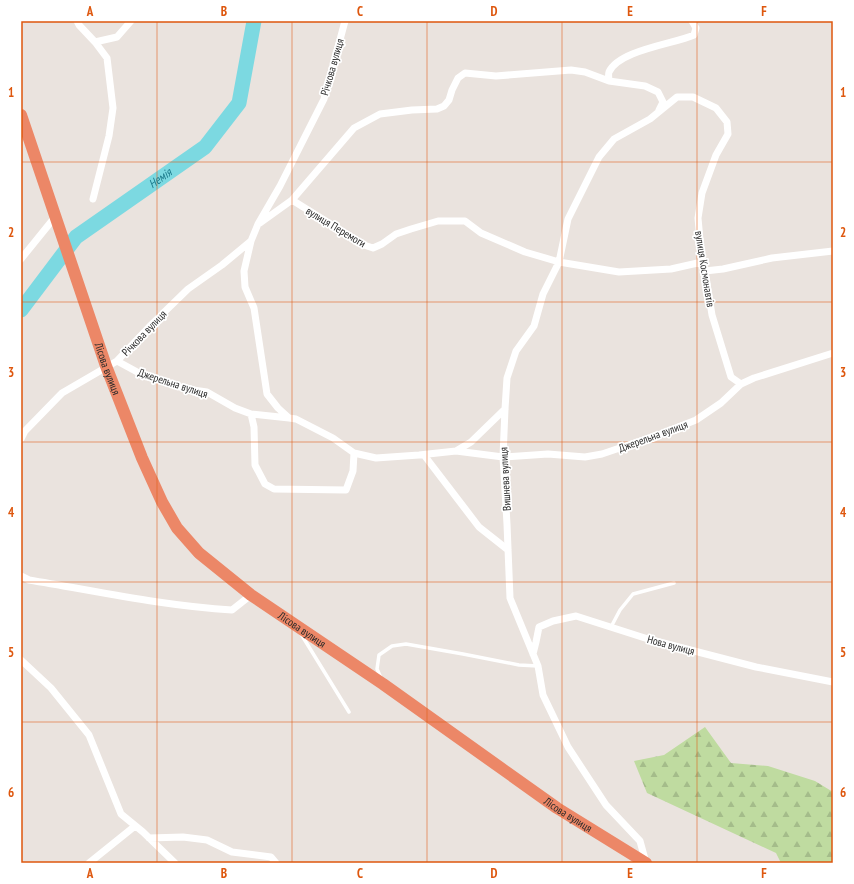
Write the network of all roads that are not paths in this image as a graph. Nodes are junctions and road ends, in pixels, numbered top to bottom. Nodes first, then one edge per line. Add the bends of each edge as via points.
1 (76, 21) edge
2 (131, 21) edge
3 (345, 21) edge
4 (692, 21) edge
5 (95, 42) junction
6 (609, 81) junction
7 (716, 108) joint
8 (659, 110) junction
9 (21, 115) edge
10 (93, 199) dead end
11 (292, 200) junction
12 (55, 217) junction
13 (258, 224) junction
14 (251, 241) junction
15 (833, 251) edge
16 (21, 259) edge
17 (559, 262) junction
18 (702, 262) junction
19 (705, 271) junction
20 (261, 351) joint
21 (833, 353) edge
22 (112, 364) junction
23 (741, 384) junction
24 (504, 409) junction
25 (251, 414) junction
26 (289, 418) junction
27 (21, 439) edge
28 (456, 451) junction
29 (354, 453) junction
30 (424, 455) junction
31 (503, 457) junction
32 (508, 550) junction
33 (21, 576) edge
34 (674, 583) dead end
35 (251, 595) junction
36 (296, 625) junction
37 (611, 627) junction
38 (533, 654) junction
39 (21, 660) edge
40 (538, 666) junction
41 (833, 682) edge
42 (383, 684) junction
43 (349, 712) dead end
44 (135, 826) junction
45 (149, 838) junction
46 (89, 863) edge
47 (175, 863) edge
48 (278, 863) edge
49 (646, 863) edge

1 - 5 street
2 - 5 street via 117,37
3 - 13 street, Річкова вулиця via 324,99
4 - 6 street via 696,28 694,35 622,60 608,73
5 - 10 street via 107,58 113,108 109,136
6 - 8 street via 645,86 658,92 663,102
6 - 11 street, вулиця Перемоги via 572,70 496,76 465,73 458,78 444,106 437,109 380,114 354,128
7 - 8 street, Вишнева вулиця via 693,97 677,97
7 - 18 street, вулиця Космонавтів via 727,122 728,134 716,155 702,193 698,218
8 - 17 street, Вишнева вулиця via 650,119 614,139 599,157 568,218
9 - 12 highway, Лісова вулиця
11 - 13 street, вулиця Перемоги
11 - 17 street, вулиця Перемоги via 364,245 373,248 410,229 438,222 465,221 481,233 526,252
12 - 16 street
12 - 22 highway, Лісова вулиця
13 - 14 street, Річкова вулиця
14 - 20 street, Річкова вулиця via 244,271 245,287 254,308
14 - 22 street, Річкова вулиця via 188,289
15 - 19 street via 772,258
17 - 18 street via 619,272 672,269
17 - 24 street, Вишнева вулиця via 543,294 534,326 516,351 507,378
18 - 19 street, вулиця Космонавтів
19 - 23 street, вулиця Космонавтів via 712,315 729,372
20 - 26 street, Джерельна вулиця via 267,394
21 - 23 street, Джерельна вулиця
22 - 25 street, Джерельна вулиця via 179,387 207,392 234,408
22 - 27 street, Річкова вулиця via 62,393 25,431
22 - 35 highway, Лісова вулиця via 142,458 162,502 178,528 199,554
23 - 31 street, Джерельна вулиця via 696,420 602,454 584,458 548,454
24 - 28 street, Джерельна вулиця via 471,442
24 - 31 street, Вишнева вулиця
25 - 26 street, Джерельна вулиця
25 - 29 street via 255,465 266,484 274,490 346,490 353,470
26 - 29 street, Джерельна вулиця via 334,438
28 - 30 street, Джерельна вулиця
28 - 31 street, Джерельна вулиця
29 - 30 street, Джерельна вулиця via 376,458
30 - 32 street via 479,527
31 - 32 street, Вишнева вулиця
32 - 38 street, Вишнева вулиця via 510,598
33 - 35 street via 45,583 208,609 232,610
34 - 37 lane via 633,594
35 - 36 highway, Лісова вулиця
36 - 42 highway, Лісова вулиця
36 - 43 lane
37 - 38 street, Нова вулиця via 576,616 553,621 539,627
37 - 41 street, Нова вулиця via 748,665
38 - 40 street, Вишнева вулиця
39 - 44 street via 51,688 89,735 121,814
40 - 42 lane via 519,665 406,644 392,646 380,655 377,669
40 - 49 street, Вишнева вулиця via 543,695 568,747 606,805 640,841
42 - 49 highway, Лісова вулиця via 558,808
44 - 45 street
44 - 46 street
45 - 47 street
45 - 48 street via 183,837 207,840 232,852 271,857

